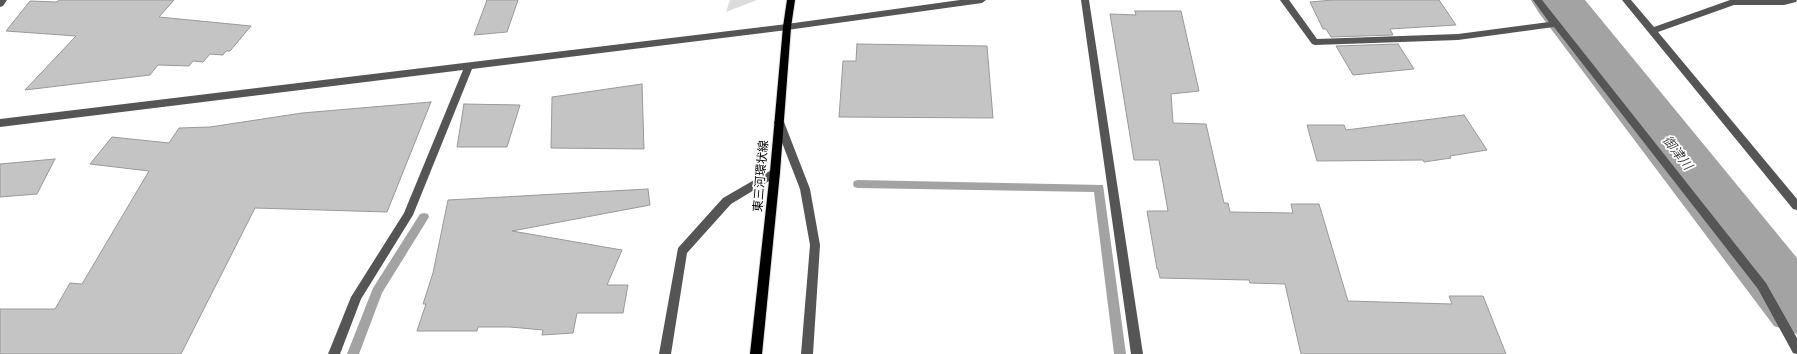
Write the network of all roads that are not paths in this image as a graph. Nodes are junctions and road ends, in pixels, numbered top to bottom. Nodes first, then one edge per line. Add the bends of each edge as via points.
1 (3, 0) edge
2 (791, 0) edge
3 (982, 0) edge
4 (1085, 0) edge
5 (1284, 0) edge
6 (1537, 0) edge
7 (1626, 0) edge
8 (1793, 0) edge
9 (0, 4) edge
10 (1556, 24) junction
11 (787, 27) junction
12 (1652, 31) junction
13 (469, 66) junction
14 (780, 122) junction
15 (0, 123) edge
16 (775, 172) junction
17 (1797, 206) edge
18 (1797, 349) edge
19 (334, 354) edge
20 (665, 354) edge
21 (756, 354) edge
22 (807, 354) edge
23 (1136, 354) edge

1 - 9 street
2 - 11 main road, 東三河環状線
3 - 11 street
4 - 23 street
5 - 10 street via 1315,42 1458,37
6 - 10 street
7 - 12 street
8 - 12 street via 1733,2
10 - 18 street via 1762,286
11 - 13 street
11 - 14 main road, 東三河環状線
12 - 17 street
13 - 15 street
13 - 19 street via 408,215 356,297
14 - 16 main road, 東三河環状線
14 - 22 street via 805,189 815,245
16 - 20 street via 727,201 682,251
16 - 21 main road, 東三河環状線

